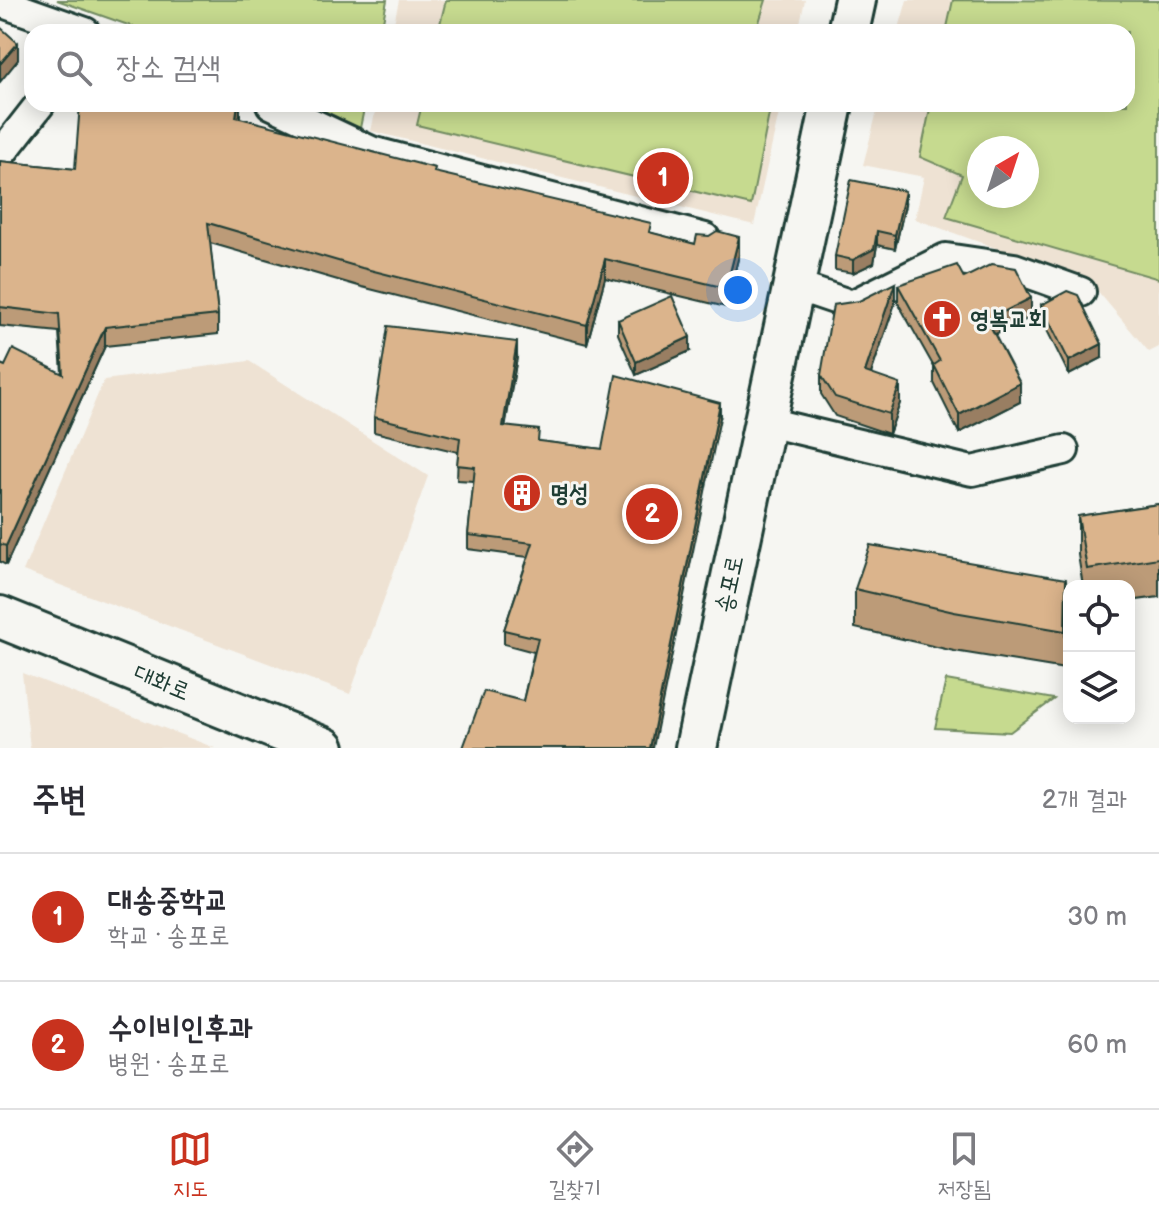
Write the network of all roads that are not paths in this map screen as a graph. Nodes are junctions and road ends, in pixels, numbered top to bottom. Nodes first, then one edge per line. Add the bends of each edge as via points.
1 (855, 0) edge
2 (0, 2) edge
3 (62, 24) edge
4 (850, 24) edge
5 (34, 112) edge
6 (288, 112) edge
7 (830, 112) edge
8 (0, 155) edge
9 (705, 238) edge
10 (793, 285) junction
11 (1081, 292) dead end
12 (763, 421) junction
13 (1064, 450) dead end
14 (0, 617) edge
15 (324, 748) edge
16 (696, 748) edge

1 - 4 street
2 - 3 street
5 - 8 street
6 - 9 street via 371,151
7 - 10 street, 송포로
10 - 11 street via 852,305 946,258 1014,268
10 - 12 street, 송포로
12 - 13 street via 972,471
12 - 16 street, 송포로
14 - 15 street, 대화로

